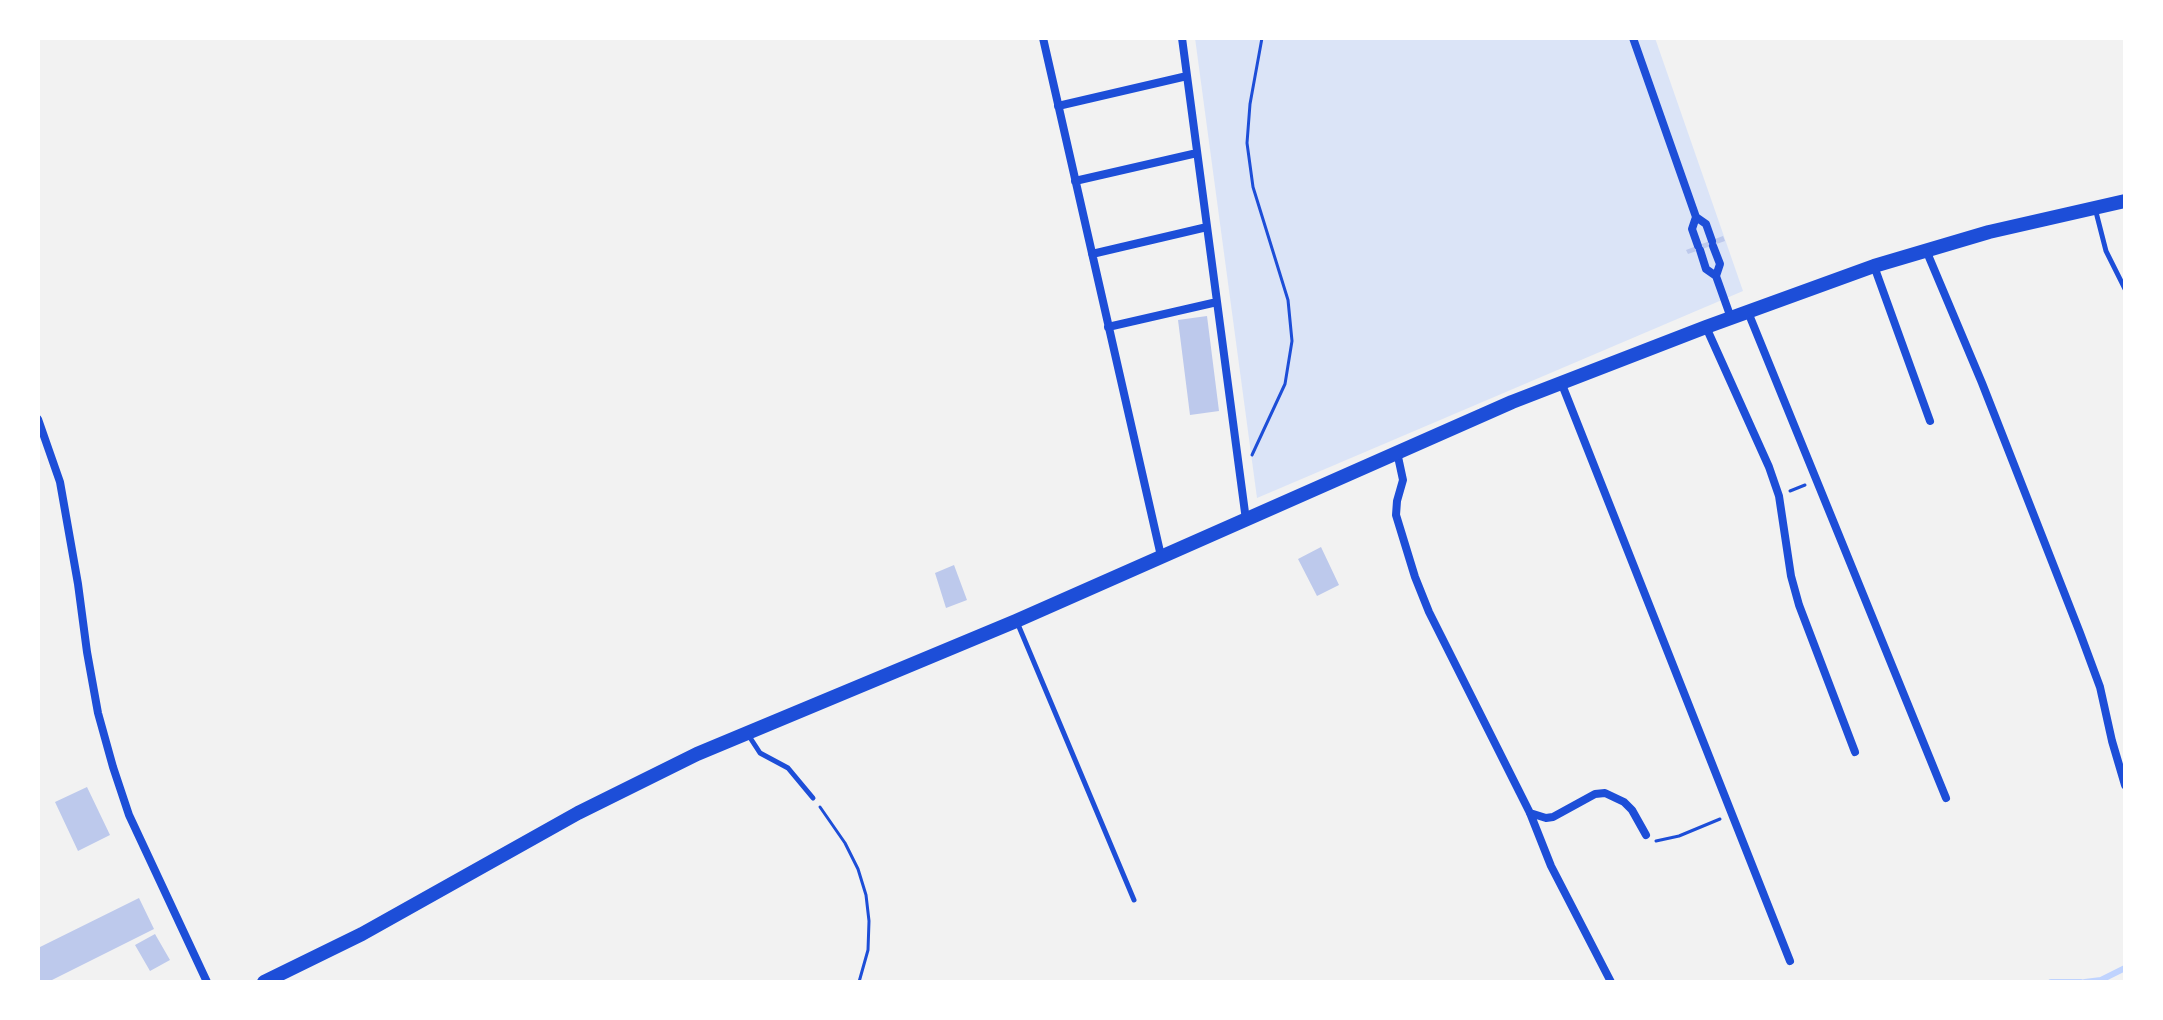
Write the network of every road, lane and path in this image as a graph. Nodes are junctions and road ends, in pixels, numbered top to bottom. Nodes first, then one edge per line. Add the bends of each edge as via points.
1 (1043, 38) edge
2 (1182, 38) edge
3 (1262, 38) edge
4 (1633, 38) edge
5 (1187, 76) junction
6 (1058, 106) junction
7 (1197, 153) junction
8 (1075, 181) junction
9 (2125, 201) edge
10 (2096, 207) junction
11 (1696, 217) junction
12 (1207, 227) junction
13 (1925, 250) junction
14 (1092, 254) junction
15 (1874, 266) junction
16 (1716, 276) junction
17 (2125, 289) edge
18 (1217, 302) junction
19 (1748, 312) junction
20 (1731, 318) junction
21 (1108, 327) junction
22 (1706, 327) junction
23 (1561, 382) junction
24 (38, 419) edge
25 (1930, 421) dead end
26 (1397, 452) junction
27 (1240, 479) junction
28 (1816, 480) junction
29 (1779, 496) junction
30 (1246, 520) junction
31 (1161, 556) junction
32 (1016, 621) junction
33 (747, 732) junction
34 (1855, 752) dead end
35 (2125, 785) edge
36 (813, 798) joint
37 (1946, 798) dead end
38 (1530, 813) junction
39 (1731, 814) junction
40 (1646, 835) joint
41 (1134, 900) dead end
42 (1790, 961) dead end
43 (207, 982) edge
44 (264, 982) edge
45 (859, 982) edge
46 (1611, 982) edge

1 - 6 street
2 - 5 street
3 - 27 path via 1247,143 1253,187 1288,300 1292,341 1285,384
4 - 11 street
5 - 6 street
5 - 7 street
6 - 8 street
7 - 8 street
7 - 12 street
8 - 14 street
9 - 10 main road
10 - 13 main road
10 - 17 lane via 2106,251
11 - 16 street via 1692,229 1706,269
11 - 16 street via 1706,224 1720,264
12 - 14 street
12 - 18 street
13 - 15 main road
13 - 35 street via 2095,675
14 - 21 street
15 - 19 main road
15 - 25 street
16 - 20 street
18 - 21 street
18 - 27 street
19 - 20 main road
19 - 28 street
20 - 22 main road
21 - 31 street
22 - 23 main road
22 - 29 street
23 - 26 main road
23 - 39 street
24 - 43 street via 60,482 95,698 113,767 129,815
26 - 30 main road
26 - 38 street via 1403,480 1396,515 1415,577
27 - 30 street
28 - 29 path
28 - 37 street
29 - 34 street via 1795,591
30 - 31 main road
31 - 32 main road
32 - 33 main road
32 - 41 lane
33 - 36 lane via 760,753 788,768
33 - 44 main road via 631,786
36 - 45 path via 845,843 866,895 868,950
38 - 40 street via 1553,817 1605,793 1632,810
38 - 46 street
39 - 40 path via 1659,842
39 - 42 street

